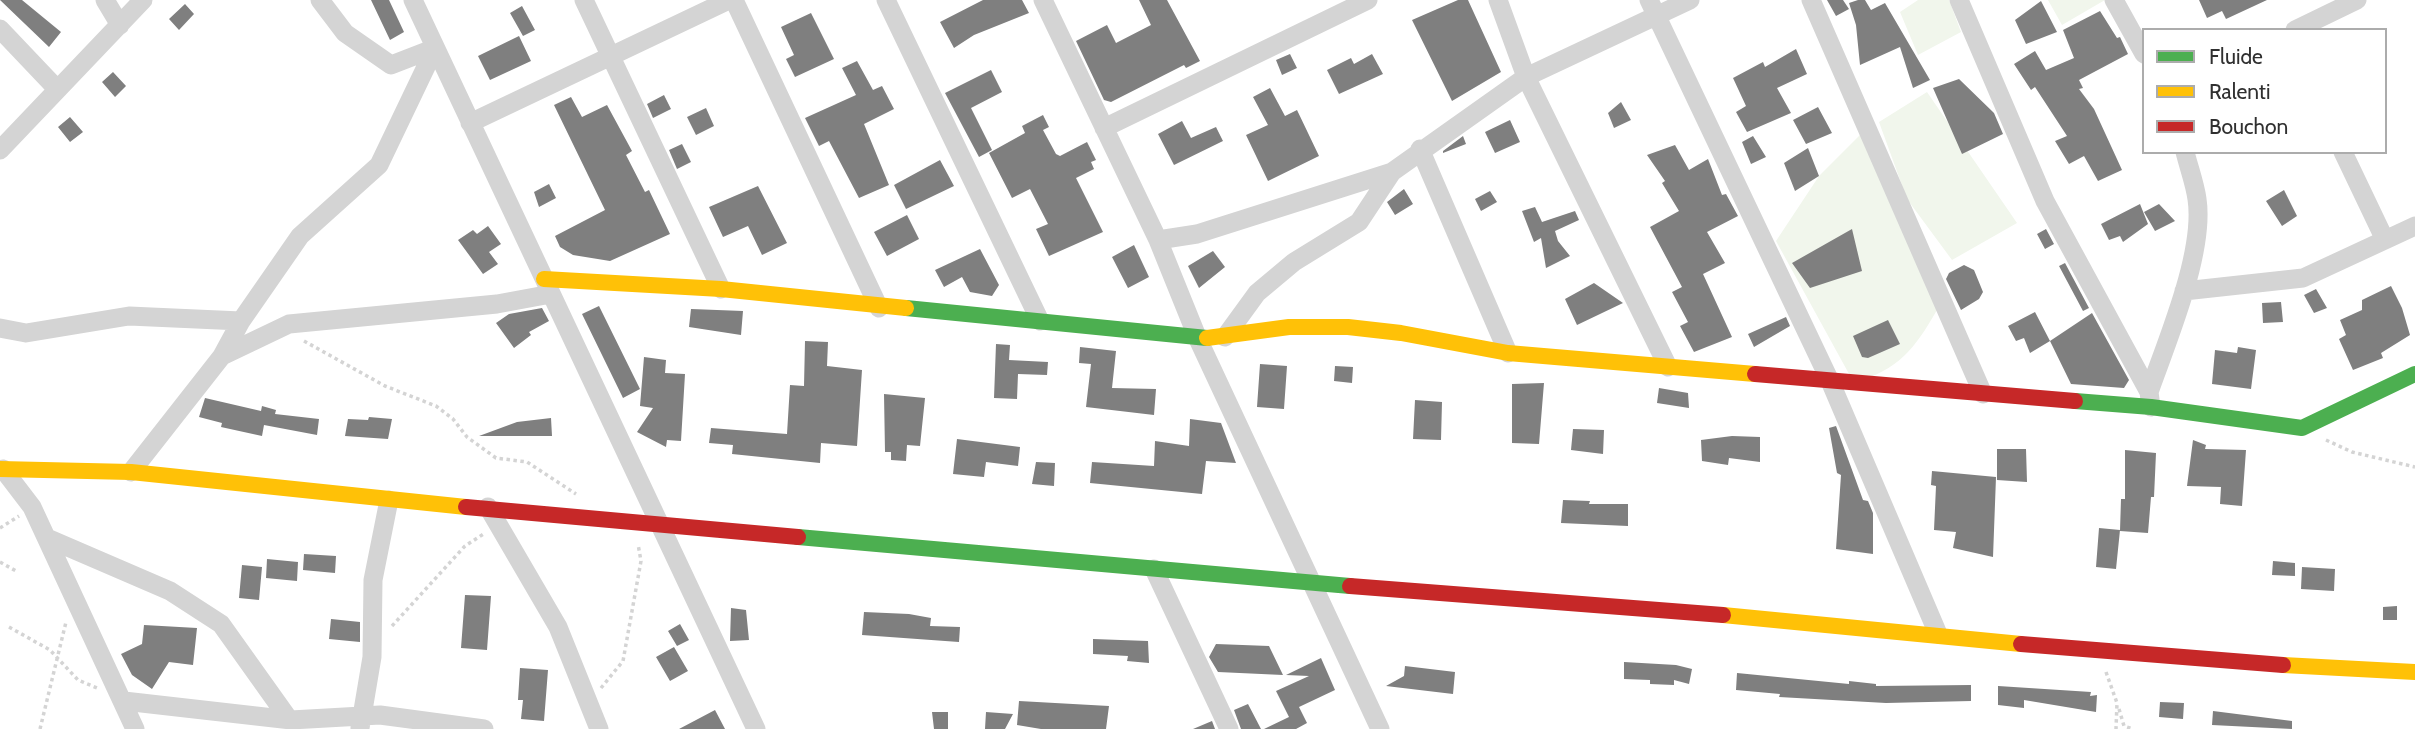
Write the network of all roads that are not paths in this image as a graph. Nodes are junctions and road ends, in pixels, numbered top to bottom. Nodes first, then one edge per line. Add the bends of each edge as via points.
1 (105, 0) edge
2 (143, 0) edge
3 (320, 0) edge
4 (413, 0) edge
5 (584, 0) edge
6 (732, 0) edge
7 (886, 0) edge
8 (1043, 0) edge
9 (1368, 0) edge
10 (1498, 0) edge
11 (1690, 0) edge
12 (1811, 0) edge
13 (1959, 0) edge
14 (2114, 0) edge
15 (2357, 0) edge
16 (1653, 8) edge
17 (120, 25) junction
18 (2299, 28) edge
19 (0, 29) edge
20 (435, 48) junction
21 (2142, 50) edge
22 (612, 56) junction
23 (1527, 77) junction
24 (57, 89) junction
25 (470, 123) junction
26 (1104, 128) junction
27 (1420, 149) junction
28 (0, 150) edge
29 (2186, 154) edge
30 (2344, 154) edge
31 (1392, 172) junction
32 (2415, 226) edge
33 (1158, 240) junction
34 (2385, 240) junction
35 (547, 287) junction
36 (721, 289) junction
37 (2184, 291) junction
38 (879, 308) junction
39 (241, 321) junction
40 (1040, 321) junction
41 (0, 328) edge
42 (1224, 337) junction
43 (1198, 339) junction
44 (1508, 353) junction
45 (222, 356) junction
46 (1668, 367) junction
47 (2415, 374) edge
48 (1830, 382) junction
49 (1983, 394) junction
50 (2150, 399) junction
51 (2, 469) edge
52 (131, 472) junction
53 (389, 500) junction
54 (493, 516) junction
55 (658, 522) junction
56 (47, 538) junction
57 (1154, 569) junction
58 (1312, 583) junction
59 (1938, 634) junction
60 (2415, 672) edge
61 (124, 701) junction
62 (298, 723) edge
63 (361, 723) edge
64 (473, 728) edge
65 (135, 729) edge
66 (335, 729) edge
67 (599, 729) edge
68 (756, 729) edge
69 (1229, 729) edge
70 (1380, 729) edge

1 - 17 street
2 - 17 street
3 - 20 street via 345,33 391,65
4 - 20 street
5 - 22 street
6 - 22 street
6 - 38 street
7 - 40 street
8 - 26 street
9 - 26 street
10 - 23 street
11 - 16 street
12 - 49 street
13 - 50 street via 2045,201
14 - 21 street
15 - 18 street
16 - 23 street
16 - 48 street
17 - 24 street
19 - 24 street
20 - 25 street
20 - 39 street via 379,164 300,236
22 - 25 street
22 - 36 street
23 - 27 street
23 - 46 street
24 - 28 street
25 - 35 street
26 - 33 street
27 - 31 street
27 - 44 street
29 - 37 street via 2197,199 2198,226
30 - 34 street
31 - 33 street via 1197,234
31 - 42 street via 1359,222 1294,262 1257,293
32 - 34 street
33 - 43 street
34 - 37 street via 2303,278
35 - 36 street
35 - 45 street via 497,304 289,324
35 - 55 street
36 - 38 street
37 - 50 street
38 - 40 street
39 - 41 street via 129,316 26,333
39 - 45 street
40 - 43 street
42 - 43 street
42 - 44 street via 1289,327 1348,327
43 - 58 street
44 - 46 street
45 - 52 street
46 - 48 street
47 - 50 street via 2302,428
48 - 49 street
48 - 59 street
49 - 50 street
51 - 52 street
51 - 56 street via 33,507
52 - 53 street
53 - 54 street
53 - 63 street via 373,580 372,646
54 - 55 street
54 - 67 street via 558,627
55 - 57 street
55 - 68 street
56 - 61 street
56 - 62 street via 170,591 221,624
57 - 58 street
57 - 69 street
58 - 59 street
58 - 70 street
59 - 60 street via 2096,651
61 - 62 street
61 - 65 street
62 - 63 street
62 - 66 street
63 - 64 street via 380,715

